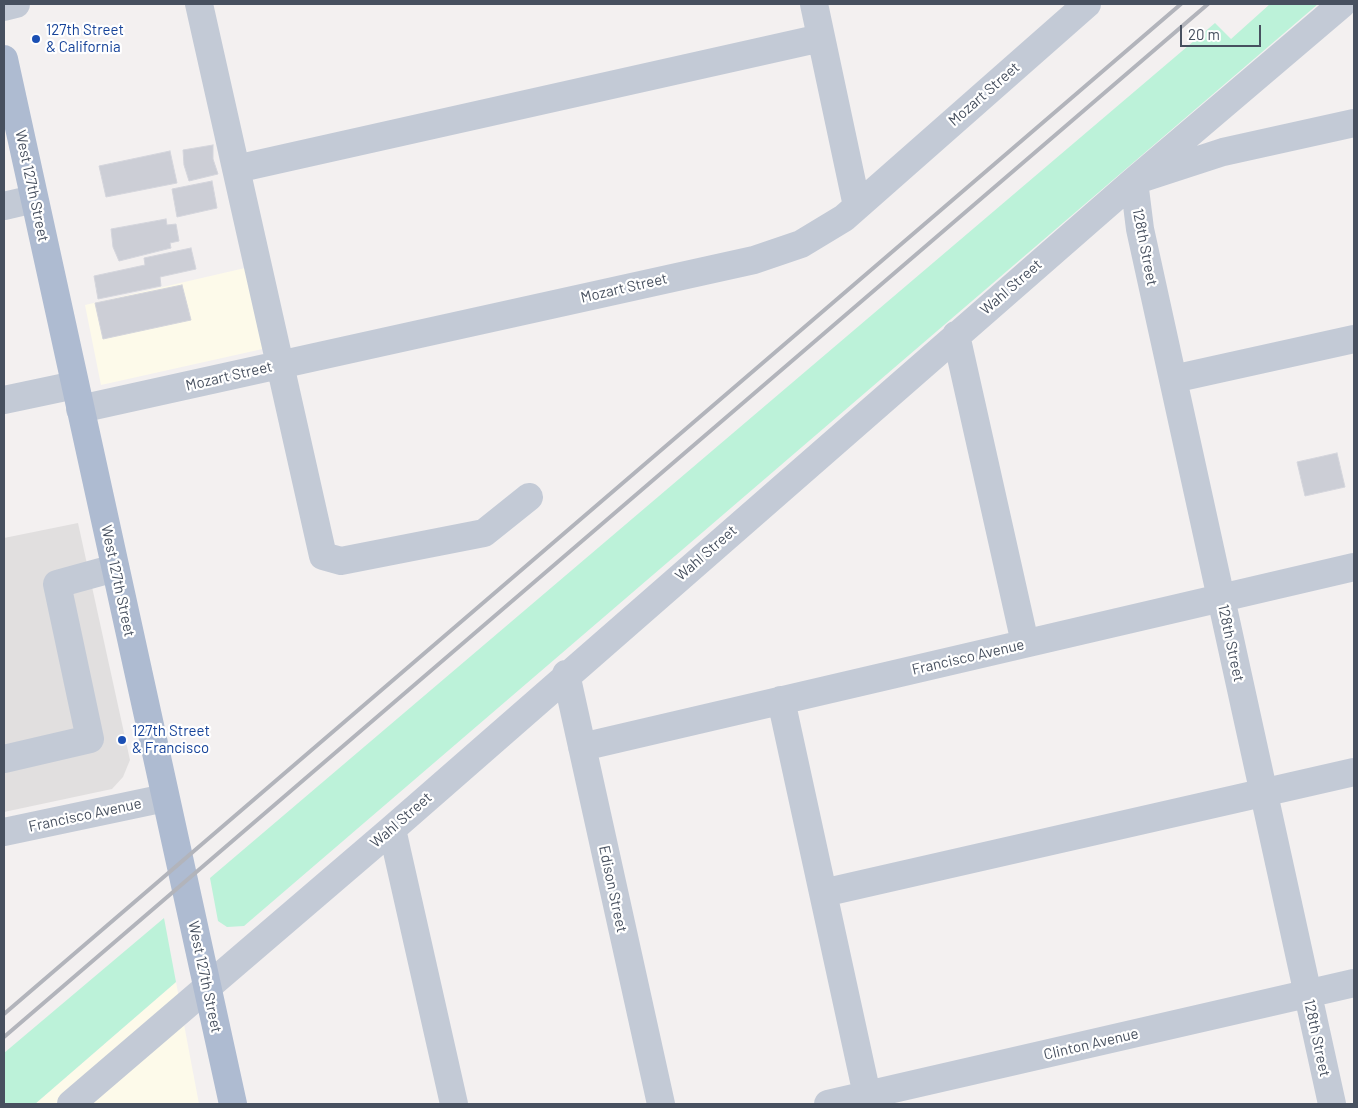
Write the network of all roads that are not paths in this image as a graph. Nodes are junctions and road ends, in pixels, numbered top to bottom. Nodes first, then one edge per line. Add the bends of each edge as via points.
1 (16, 4) edge
2 (199, 4) edge
3 (814, 4) edge
4 (1087, 4) edge
5 (1342, 4) edge
6 (4, 6) edge
7 (821, 38) junction
8 (4, 59) edge
9 (1354, 124) edge
10 (236, 169) junction
11 (1134, 180) junction
12 (34, 199) junction
13 (4, 206) edge
14 (857, 206) junction
15 (956, 335) junction
16 (1354, 339) edge
17 (280, 365) junction
18 (1173, 379) junction
19 (78, 397) junction
20 (4, 400) edge
21 (529, 497) dead end
22 (1354, 566) edge
23 (115, 568) junction
24 (1221, 598) junction
25 (1025, 643) junction
26 (566, 674) junction
27 (781, 700) junction
28 (582, 747) junction
29 (4, 759) edge
30 (1354, 772) edge
31 (1264, 792) junction
32 (166, 798) junction
33 (392, 829) junction
34 (4, 830) edge
35 (823, 893) junction
36 (1354, 983) edge
37 (207, 988) junction
38 (1308, 994) junction
39 (868, 1100) edge
40 (71, 1104) edge
41 (232, 1104) edge
42 (454, 1104) edge
43 (661, 1104) edge
44 (828, 1104) edge
45 (1332, 1104) edge

1 - 6 street
2 - 10 street
3 - 7 street
4 - 14 street, Mozart Street
5 - 11 street, Wahl Street
7 - 10 street
7 - 14 street
8 - 12 main road, West 127th Street
9 - 11 street via 1224,152
10 - 17 street
11 - 15 street, Wahl Street
11 - 18 street, 128th Street via 1140,229
12 - 13 street
12 - 19 main road, West 127th Street
14 - 17 street, Mozart Street via 822,232 778,253
15 - 25 street
15 - 26 street, Wahl Street
16 - 18 street
17 - 19 street, Mozart Street
17 - 21 street via 323,556 341,561 484,533
18 - 24 street, 128th Street
19 - 20 street, Mozart Street
19 - 23 main road, West 127th Street
22 - 24 street, Francisco Avenue
23 - 29 street via 57,584 90,739
23 - 32 main road, West 127th Street
24 - 25 street, Francisco Avenue
24 - 31 street, 128th Street
25 - 27 street, Francisco Avenue
26 - 28 street, Edison Street
26 - 33 street, Wahl Street
27 - 28 street, Francisco Avenue
27 - 35 street
28 - 43 street, Edison Street
30 - 31 street
31 - 35 street
31 - 38 street, 128th Street
32 - 34 street, Francisco Avenue
32 - 37 main road, West 127th Street
33 - 37 street, Wahl Street
33 - 42 street
35 - 39 street
36 - 38 street, Clinton Avenue
37 - 40 street, Wahl Street
37 - 41 main road, West 127th Street
38 - 39 street, Clinton Avenue
38 - 45 street, 128th Street
39 - 44 street, Clinton Avenue

